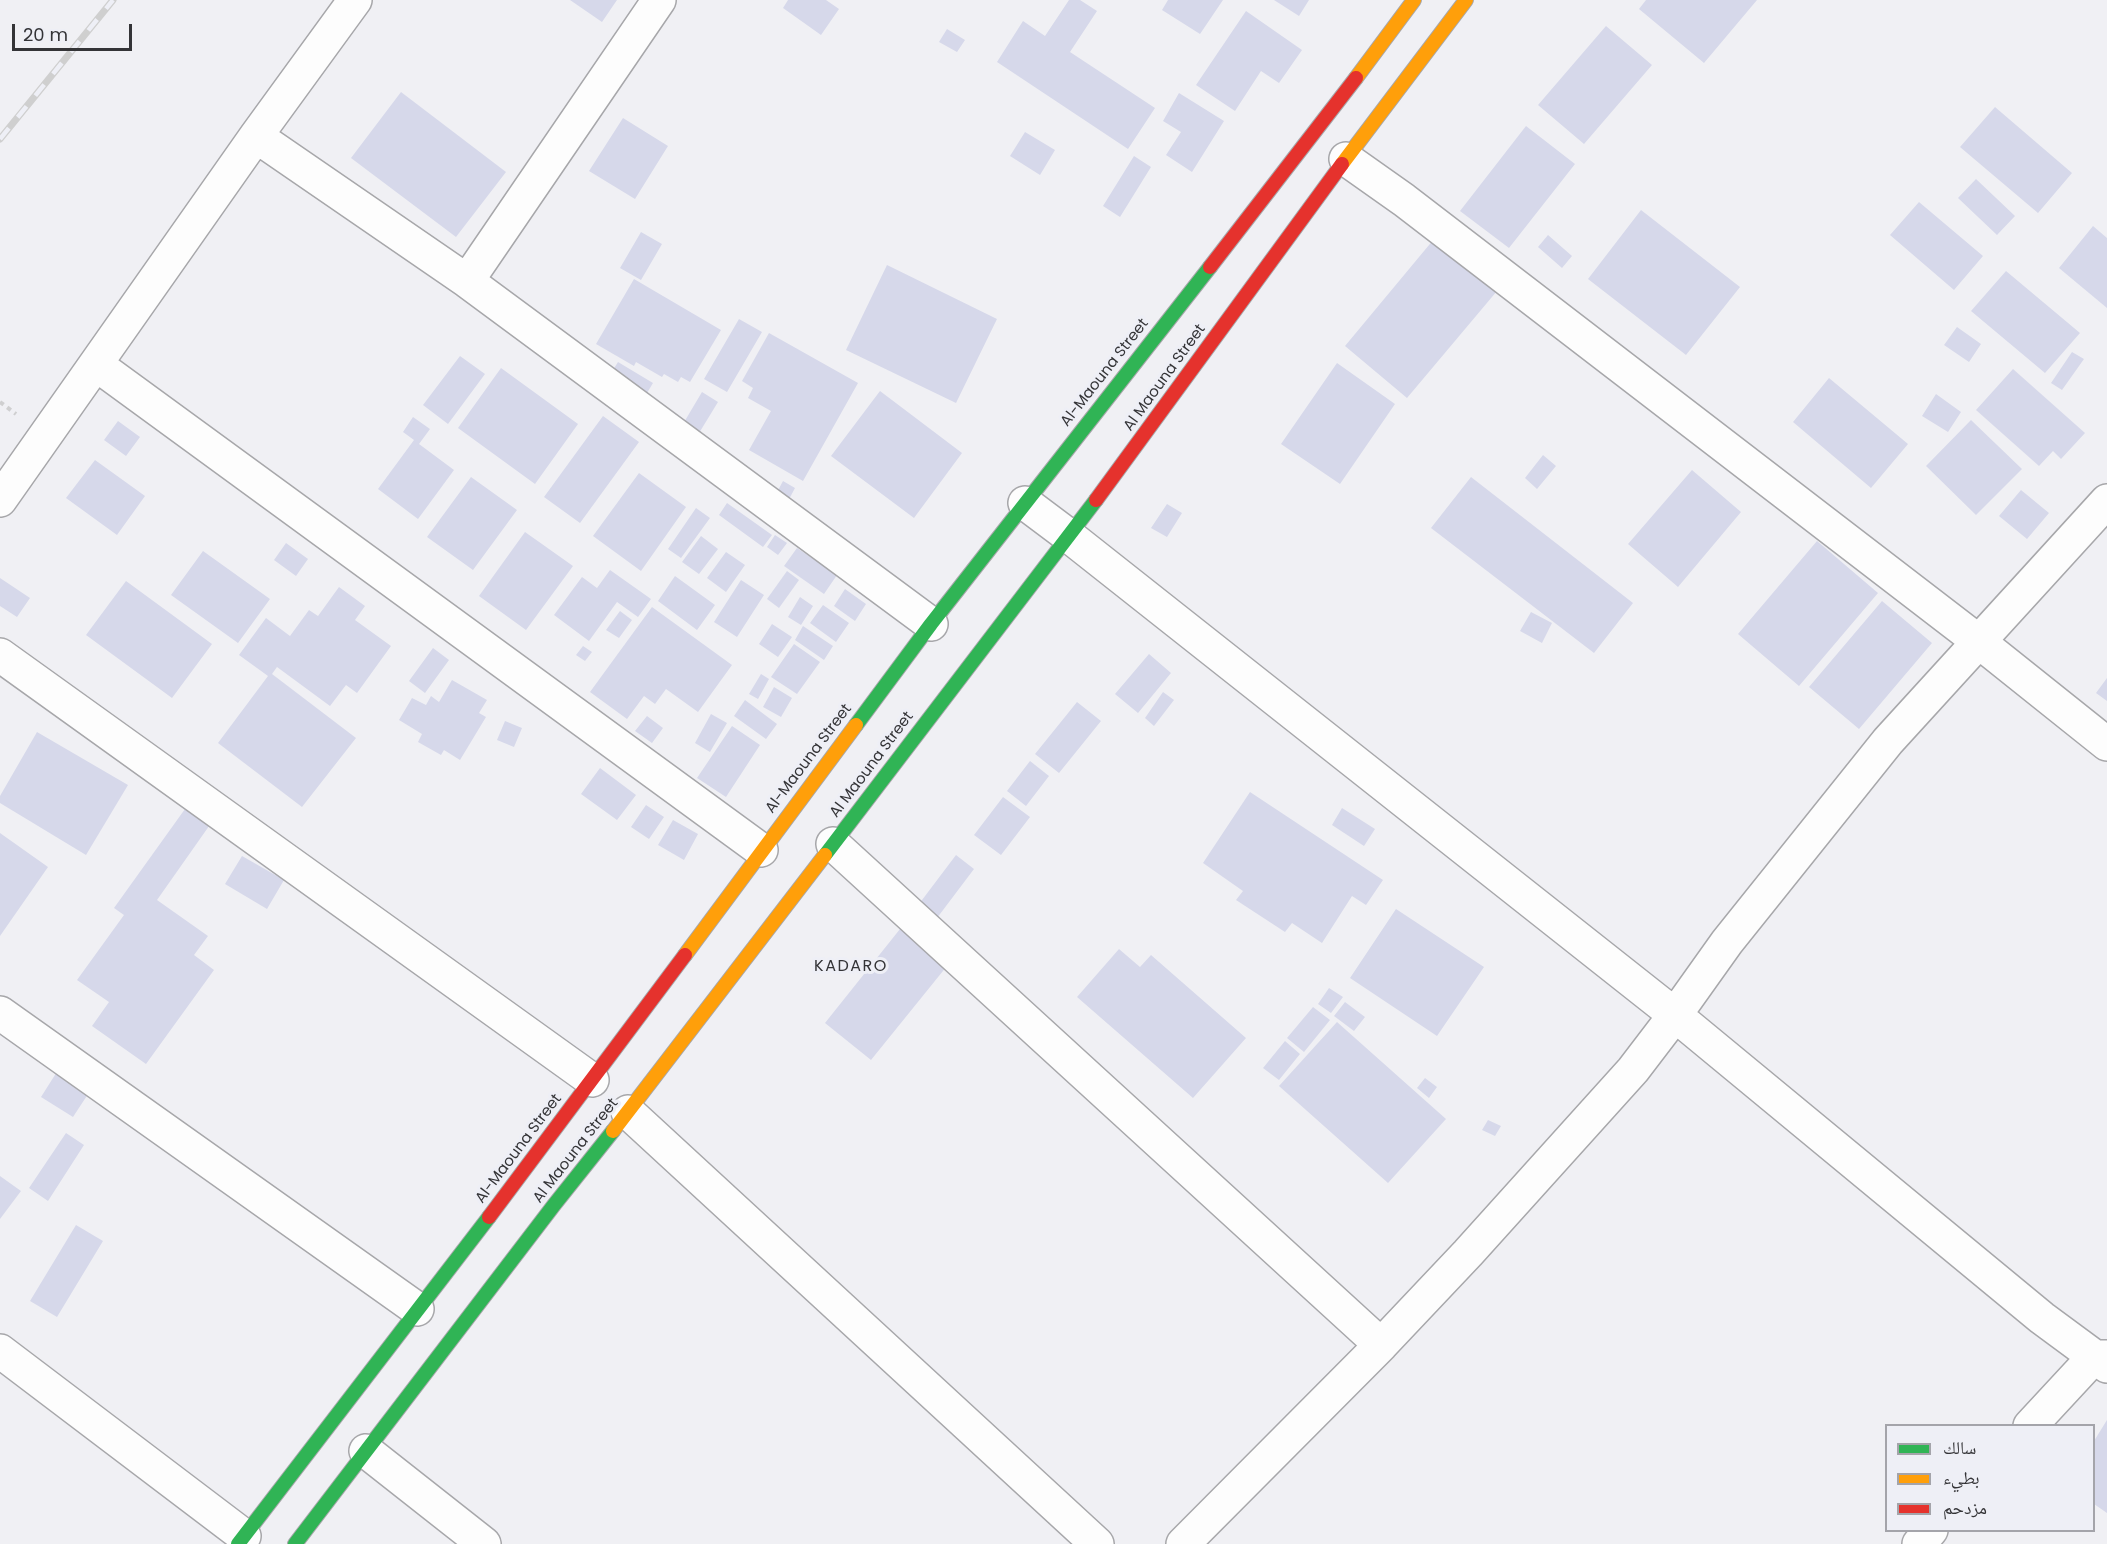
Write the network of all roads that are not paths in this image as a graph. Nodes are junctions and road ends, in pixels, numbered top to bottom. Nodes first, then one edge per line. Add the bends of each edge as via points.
1 (355, 0) edge
2 (659, 0) edge
3 (1414, 0) edge
4 (1466, 0) edge
5 (256, 136) junction
6 (1346, 159) junction
7 (467, 281) junction
8 (97, 364) junction
9 (0, 500) edge
10 (2107, 501) edge
11 (1025, 503) junction
12 (1069, 536) junction
13 (931, 624) junction
14 (1978, 641) junction
15 (0, 655) edge
16 (2107, 744) edge
17 (833, 844) junction
18 (761, 850) junction
19 (0, 1012) edge
20 (1675, 1016) junction
21 (592, 1080) junction
22 (627, 1112) junction
23 (417, 1309) junction
24 (1381, 1345) junction
25 (0, 1351) edge
26 (2103, 1360) edge
27 (2031, 1424) edge
28 (366, 1451) junction
29 (1929, 1532) edge
30 (241, 1540) edge
31 (295, 1544) edge
32 (484, 1544) edge
33 (1097, 1544) edge
34 (1184, 1544) edge
35 (1918, 1544) edge

1 - 5 street
2 - 7 street
3 - 11 highway, Al-Maouna Street
4 - 6 highway, Al Maouna Street
5 - 7 street
5 - 8 street
6 - 12 highway, Al Maouna Street
6 - 14 street
7 - 13 street
8 - 9 street
8 - 18 street
10 - 14 street
11 - 12 street
11 - 13 highway, Al-Maouna Street
12 - 17 highway, Al Maouna Street
12 - 20 street
13 - 18 highway, Al-Maouna Street
14 - 16 street
14 - 20 street via 1839,801 1727,942
15 - 21 street
17 - 22 highway, Al Maouna Street
17 - 24 street
18 - 21 highway, Al-Maouna Street
19 - 23 street
20 - 24 street via 1606,1101
20 - 26 street via 2042,1318
21 - 23 highway, Al-Maouna Street via 556,1124 528,1176
22 - 28 highway, Al Maouna Street via 550,1201
22 - 33 street
23 - 30 highway, Al-Maouna Street
24 - 34 street
25 - 30 street
26 - 27 street
28 - 31 highway, Al Maouna Street
28 - 32 street
29 - 35 street

